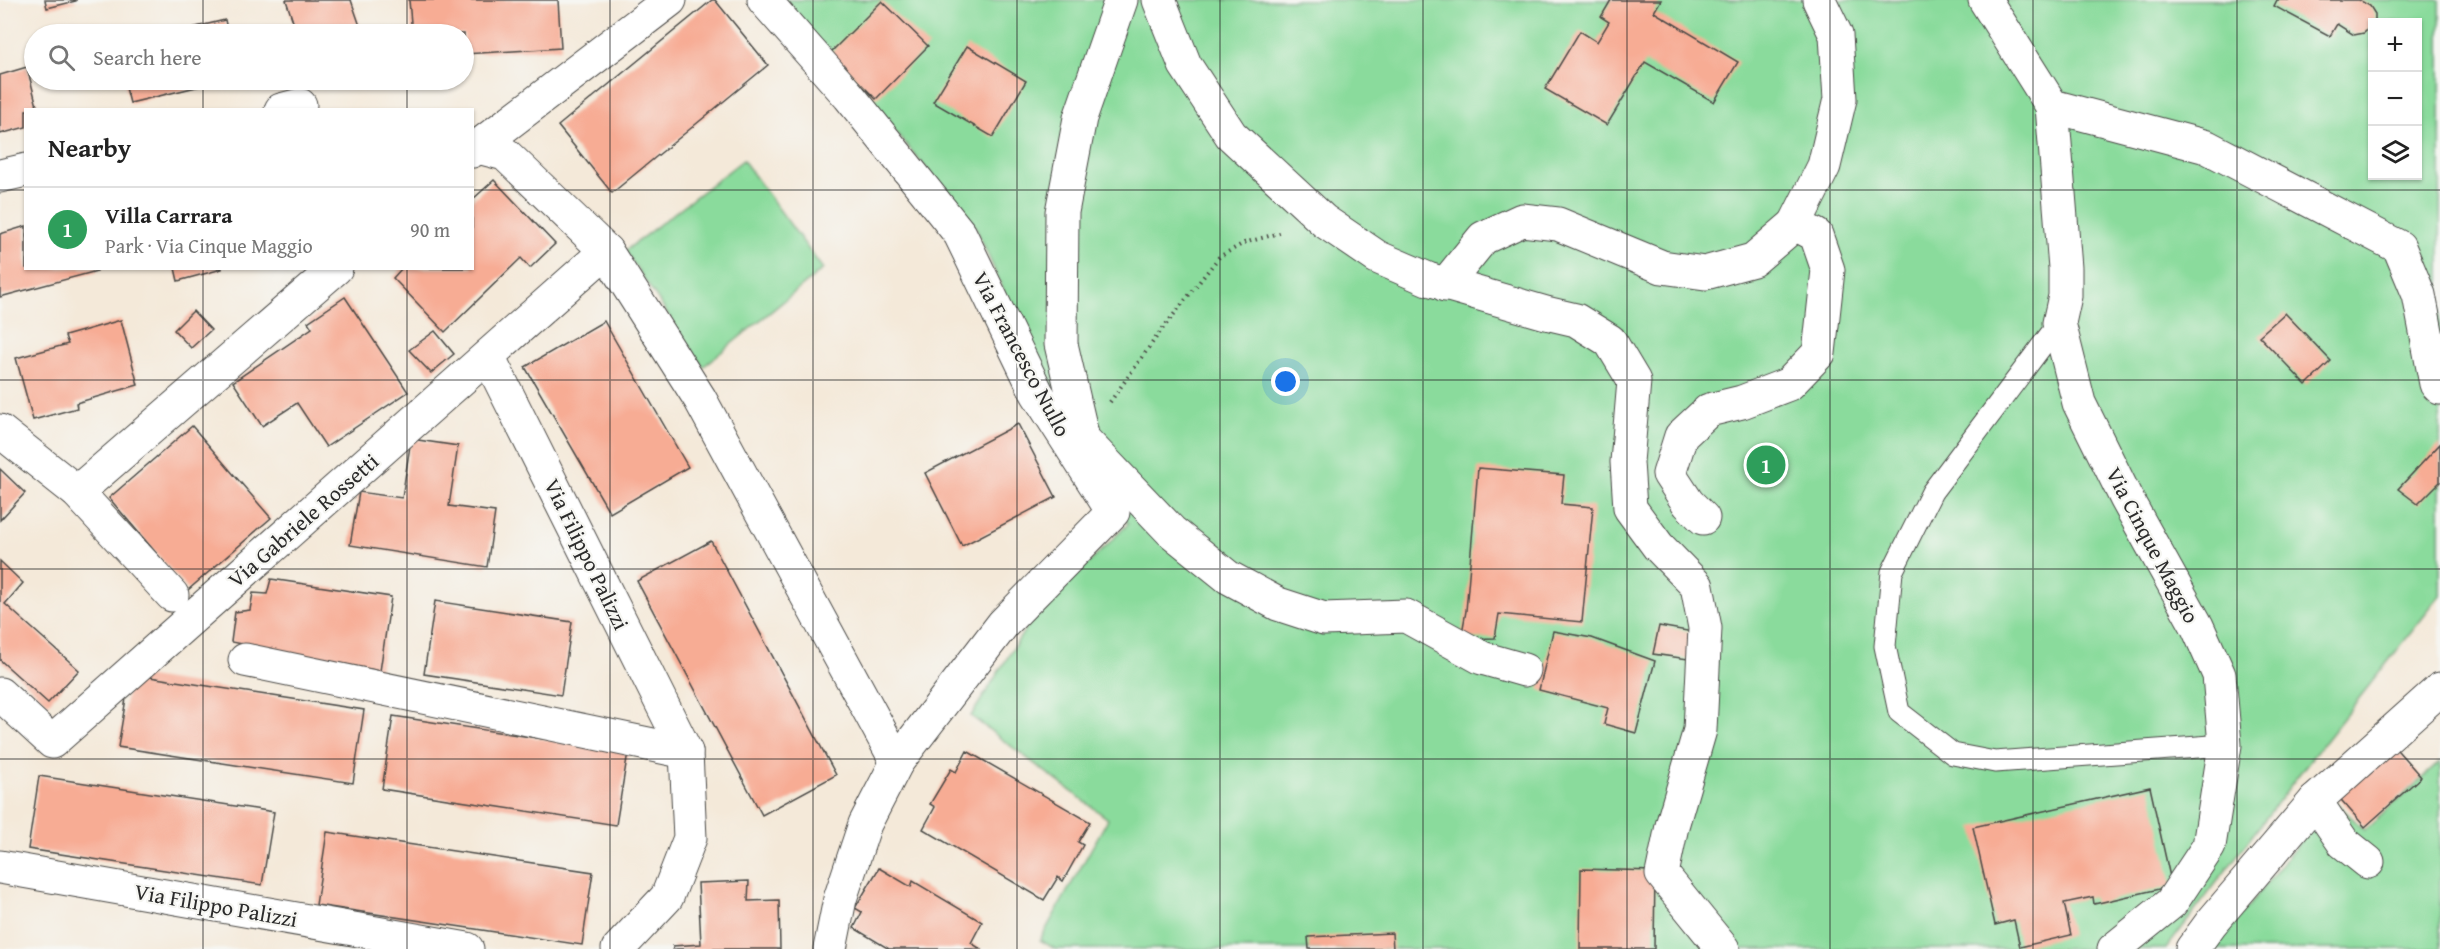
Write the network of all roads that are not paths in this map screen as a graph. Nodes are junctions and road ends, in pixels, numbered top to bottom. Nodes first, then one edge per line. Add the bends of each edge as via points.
1 (670, 0) edge
2 (764, 0) edge
3 (1121, 0) edge
4 (1159, 0) edge
5 (1820, 0) edge
6 (1985, 0) edge
7 (2052, 106) junction
8 (475, 149) edge
9 (24, 170) edge
10 (0, 176) edge
11 (1795, 224) junction
12 (606, 251) junction
13 (334, 270) edge
14 (1445, 285) junction
15 (2059, 323) junction
16 (488, 356) junction
17 (2440, 388) edge
18 (0, 431) edge
19 (78, 492) junction
20 (1703, 518) dead end
21 (171, 595) dead end
22 (245, 660) dead end
23 (1524, 670) dead end
24 (2440, 689) edge
25 (0, 694) edge
26 (2225, 745) junction
27 (686, 752) junction
28 (897, 762) junction
29 (2316, 801) junction
30 (2368, 862) dead end
31 (0, 867) edge
32 (467, 949) edge
33 (618, 949) edge
34 (830, 949) edge
35 (1723, 949) edge
36 (2114, 949) edge
37 (2192, 949) edge

1 - 8 street
2 - 28 street, Via Francesco Nullo via 849,96 960,234 1037,393 1113,512 1003,624
3 - 23 street via 1080,118 1062,212 1061,344 1083,439 1171,531 1228,577 1278,604 1324,619 1406,616 1482,658
4 - 14 street via 1185,65 1231,135 1324,221 1377,257
5 - 11 street via 1836,35 1840,99 1824,166
6 - 7 street, Via Cinque Maggio
7 - 15 street, Via Cinque Maggio via 2065,268 2065,296
7 - 17 street via 2207,147 2399,247 2419,295 2436,384
8 - 12 street via 505,154
9 - 10 street
11 - 14 street via 1753,260 1705,273 1662,267 1558,224 1522,220 1483,238
11 - 20 street via 1816,235 1828,270 1819,353 1789,384 1709,410 1681,436 1669,474
12 - 16 street, Via Gabriele Rossetti
12 - 28 street via 700,399
13 - 19 street
14 - 35 street via 1576,320 1610,341 1634,381 1627,462 1630,508 1658,546 1697,586 1705,628 1700,730 1662,874
15 - 26 street, Via Cinque Maggio via 2079,404 2219,675
15 - 26 lane via 1932,492 1892,572 1885,646 1899,712 1953,754 1995,762
16 - 25 street, Via Gabriele Rossetti via 52,742
16 - 27 street, Via Filippo Palizzi
18 - 19 street
19 - 21 street
22 - 27 street
24 - 29 street
26 - 36 street, Via Cinque Maggio via 2209,846 2171,903
27 - 33 street, Via Filippo Palizzi via 690,838 667,897
28 - 34 street, Via Francesco Nullo via 865,824 840,899
29 - 30 street via 2343,842
29 - 37 street
31 - 32 street, Via Filippo Palizzi

